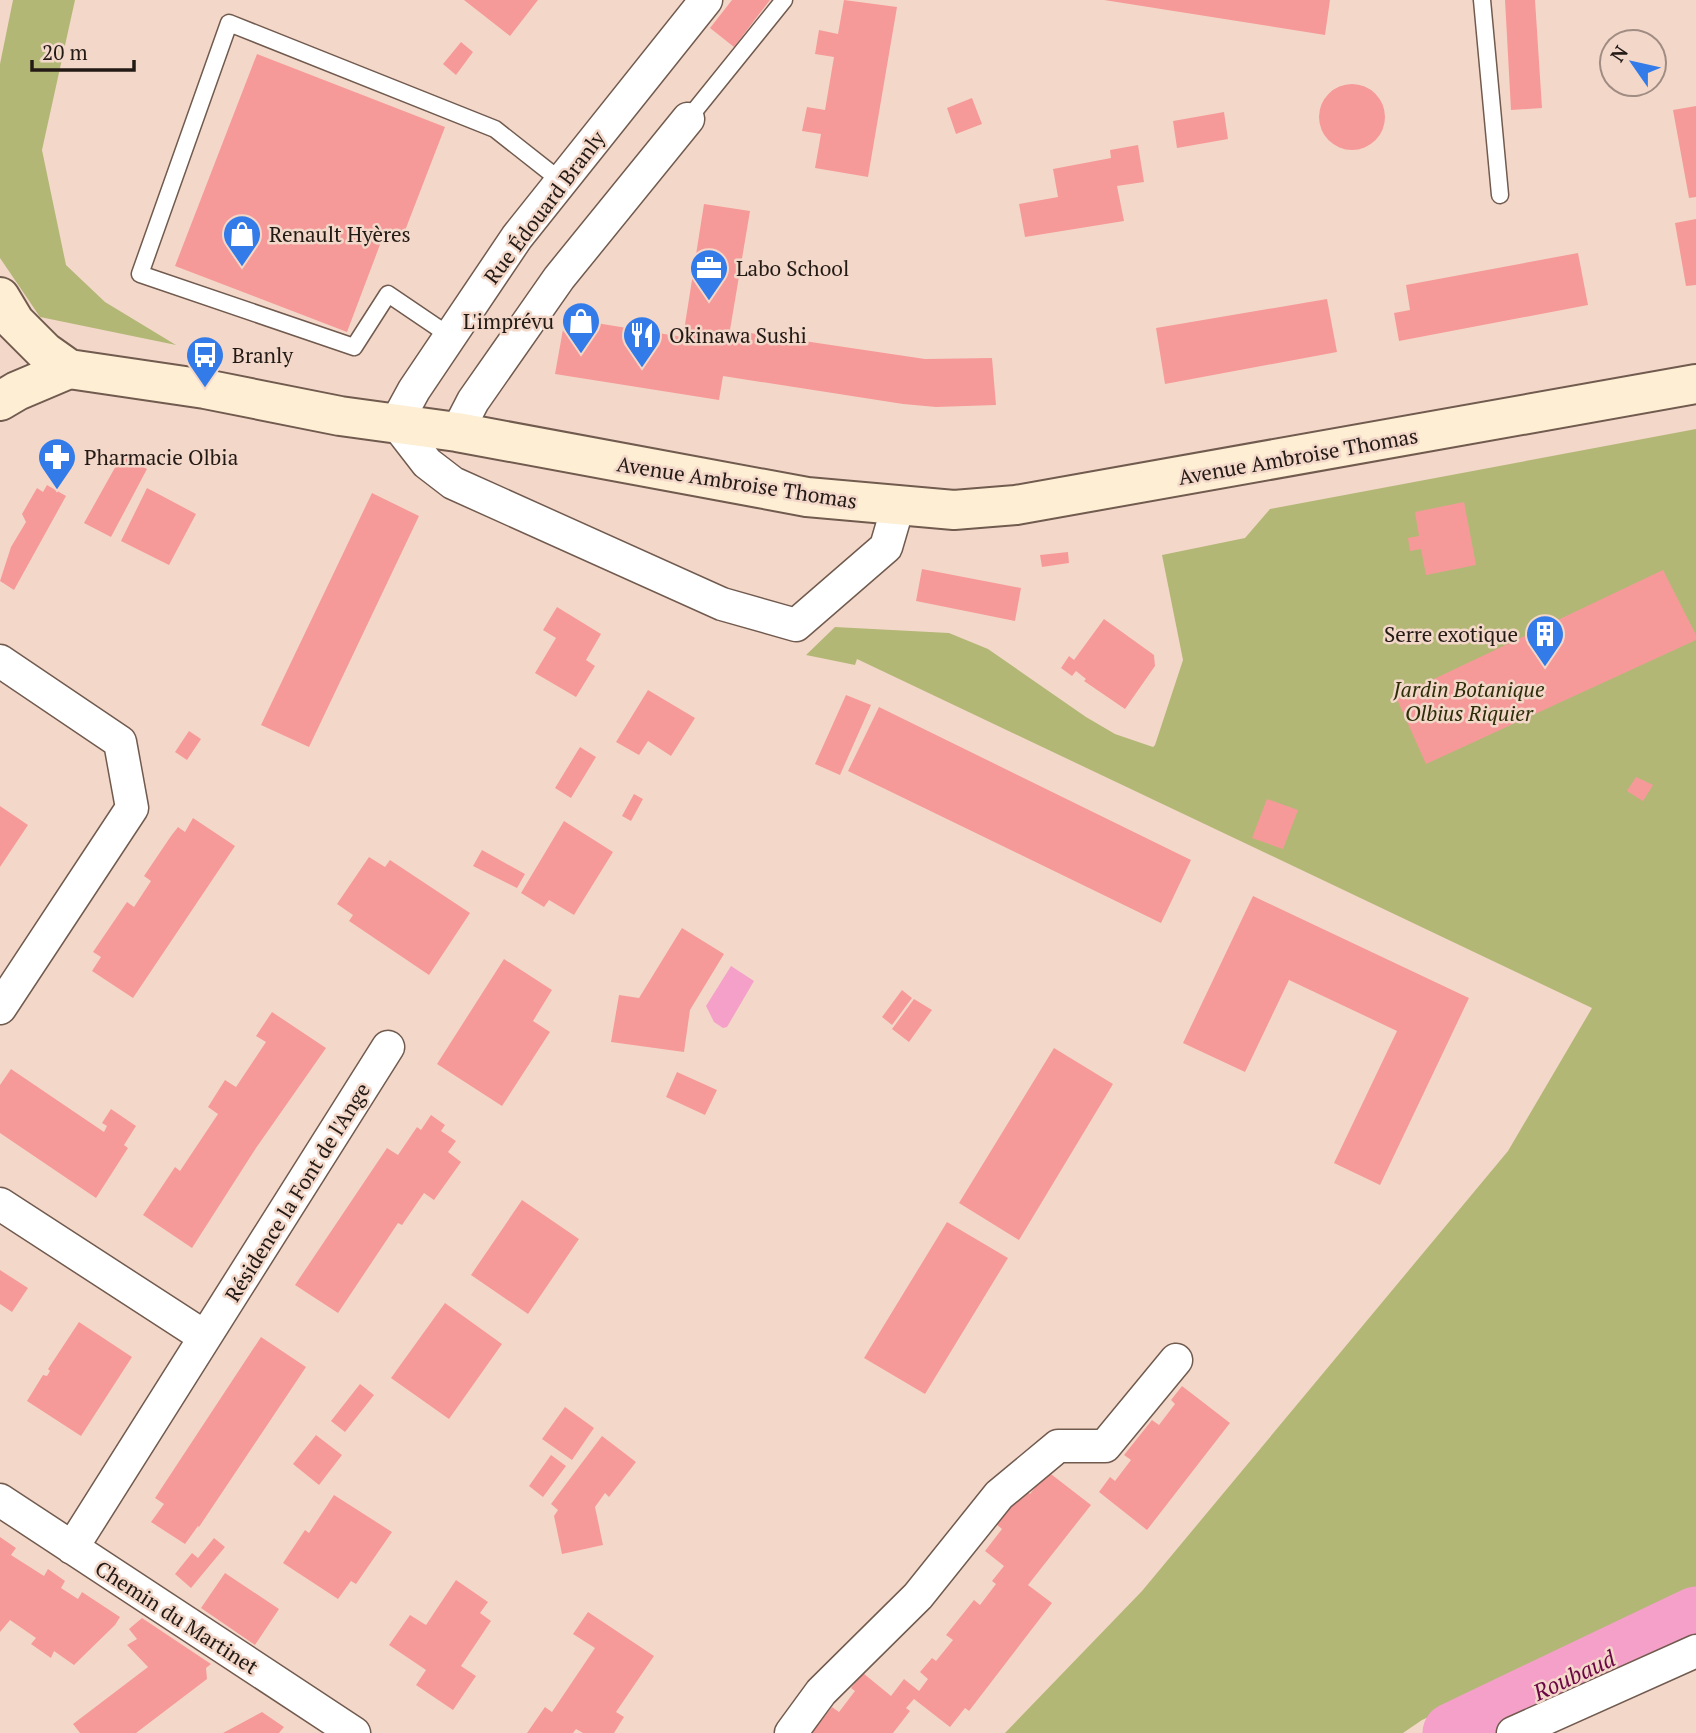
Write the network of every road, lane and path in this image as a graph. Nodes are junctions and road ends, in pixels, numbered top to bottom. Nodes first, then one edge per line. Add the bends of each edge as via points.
1 (706, 0) edge
2 (784, 0) edge
3 (1482, 0) edge
4 (688, 119) joint
5 (561, 181) junction
6 (1500, 195) dead end
7 (0, 297) edge
8 (450, 336) junction
9 (69, 369) junction
10 (1696, 383) edge
11 (0, 401) edge
12 (396, 423) junction
13 (457, 432) junction
14 (898, 506) junction
15 (0, 661) edge
16 (0, 1008) edge
17 (388, 1047) dead end
18 (0, 1204) edge
19 (205, 1337) junction
20 (1176, 1360) dead end
21 (0, 1500) edge
22 (72, 1548) junction
23 (1696, 1651) edge
24 (354, 1733) edge
25 (791, 1733) edge
26 (1513, 1733) edge

1 - 5 street, Rue Édouard Branly
2 - 4 lane
3 - 6 lane
4 - 13 street via 559,278 473,401
5 - 8 street, Rue Édouard Branly
5 - 8 lane via 495,129 229,23 140,274 354,347 388,294
7 - 9 street, Avenue Ambroise Thomas via 45,352
8 - 12 street, Rue Édouard Branly
9 - 11 street
9 - 12 street, Avenue Ambroise Thomas
10 - 14 street, Avenue Ambroise Thomas via 1016,505 954,510
12 - 13 street, Avenue Ambroise Thomas
12 - 14 street via 426,463 453,483 722,604 796,625 886,547
13 - 14 street, Avenue Ambroise Thomas via 807,497
15 - 16 street via 120,742 132,808
17 - 19 street, Résidence la Font de l'Ange
18 - 19 street
19 - 22 street, Résidence la Font de l'Ange
20 - 25 street via 1104,1446 1058,1446 999,1495 918,1596 821,1692
21 - 22 street, Chemin du Martinet
22 - 24 street, Chemin du Martinet
23 - 26 street

